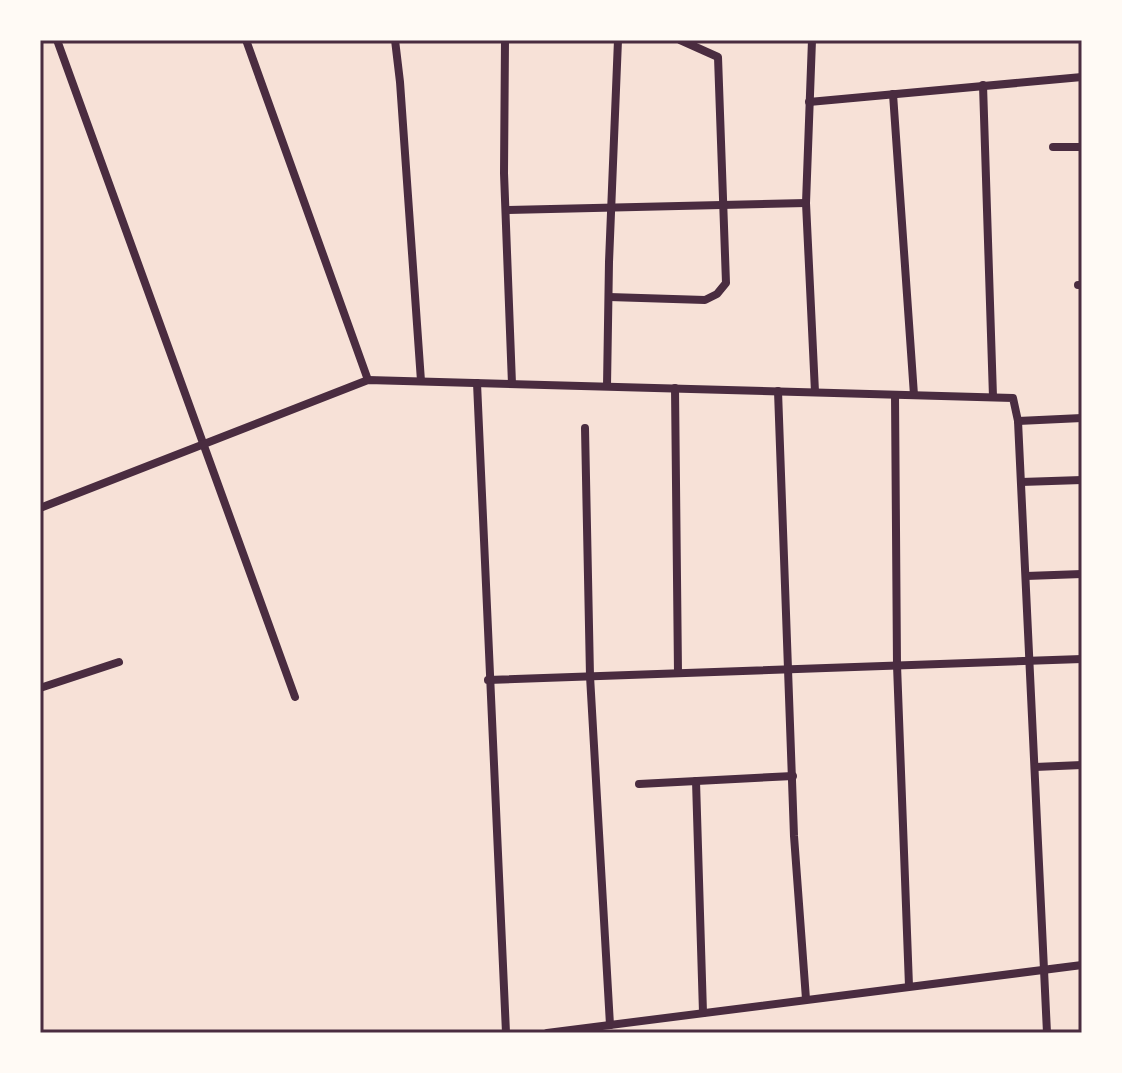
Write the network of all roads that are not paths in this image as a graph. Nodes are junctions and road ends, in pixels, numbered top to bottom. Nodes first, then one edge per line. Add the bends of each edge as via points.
1 (57, 40) edge
2 (246, 40) edge
3 (395, 40) edge
4 (505, 40) edge
5 (618, 40) edge
6 (680, 40) edge
7 (812, 40) edge
8 (1082, 77) edge
9 (983, 85) junction
10 (893, 94) junction
11 (809, 102) junction
12 (1053, 147) dead end
13 (1082, 147) edge
14 (806, 203) junction
15 (722, 205) junction
16 (612, 208) junction
17 (506, 210) junction
18 (609, 297) junction
19 (368, 380) junction
20 (421, 381) junction
21 (477, 383) junction
22 (512, 384) junction
23 (607, 386) junction
24 (675, 388) junction
25 (778, 391) junction
26 (815, 392) junction
27 (895, 395) junction
28 (914, 395) junction
29 (993, 397) junction
30 (1082, 418) edge
31 (1018, 421) junction
32 (585, 428) dead end
33 (205, 444) junction
34 (1082, 480) edge
35 (1021, 482) junction
36 (40, 508) edge
37 (1082, 574) edge
38 (1026, 576) junction
39 (1082, 659) edge
40 (1030, 661) junction
41 (119, 662) dead end
42 (897, 665) junction
43 (789, 669) junction
44 (678, 673) junction
45 (590, 676) junction
46 (488, 680) junction
47 (40, 688) edge
48 (295, 697) dead end
49 (1082, 765) edge
50 (1035, 767) junction
51 (793, 776) junction
52 (696, 781) junction
53 (639, 784) dead end
54 (1082, 965) edge
55 (1044, 969) junction
56 (909, 986) junction
57 (806, 999) junction
58 (703, 1013) junction
59 (610, 1025) junction
60 (506, 1033) edge
61 (547, 1033) edge
62 (1047, 1033) edge

1 - 33 street
2 - 19 street
3 - 20 street
4 - 17 street
5 - 16 street
6 - 15 street via 718,57
7 - 11 street
8 - 9 street
9 - 10 street
9 - 29 street
10 - 11 street
10 - 28 street
11 - 14 street
12 - 13 street
14 - 15 street
14 - 26 street
15 - 16 street
15 - 18 street via 726,283 717,294 705,300
16 - 17 street
16 - 18 street
17 - 22 street
18 - 23 street
19 - 20 street
19 - 33 street
20 - 21 street
21 - 22 street
21 - 46 street
22 - 23 street
23 - 24 street
24 - 25 street
24 - 44 street
25 - 26 street
25 - 43 street
26 - 27 street
27 - 28 street
27 - 42 street
28 - 29 street
29 - 31 street via 1013,398
30 - 31 street
31 - 35 street
32 - 45 street
33 - 36 street
33 - 48 street
34 - 35 street
35 - 38 street
37 - 38 street
38 - 40 street
39 - 40 street
40 - 42 street
40 - 50 street
41 - 47 street
42 - 43 street
42 - 56 street
43 - 44 street
43 - 51 street
44 - 45 street
45 - 46 street
45 - 59 street
46 - 60 street
49 - 50 street
50 - 55 street
51 - 52 street
51 - 57 street
52 - 53 street
52 - 58 street
54 - 55 street
55 - 56 street
55 - 62 street
56 - 57 street
57 - 58 street
58 - 59 street
59 - 61 street

